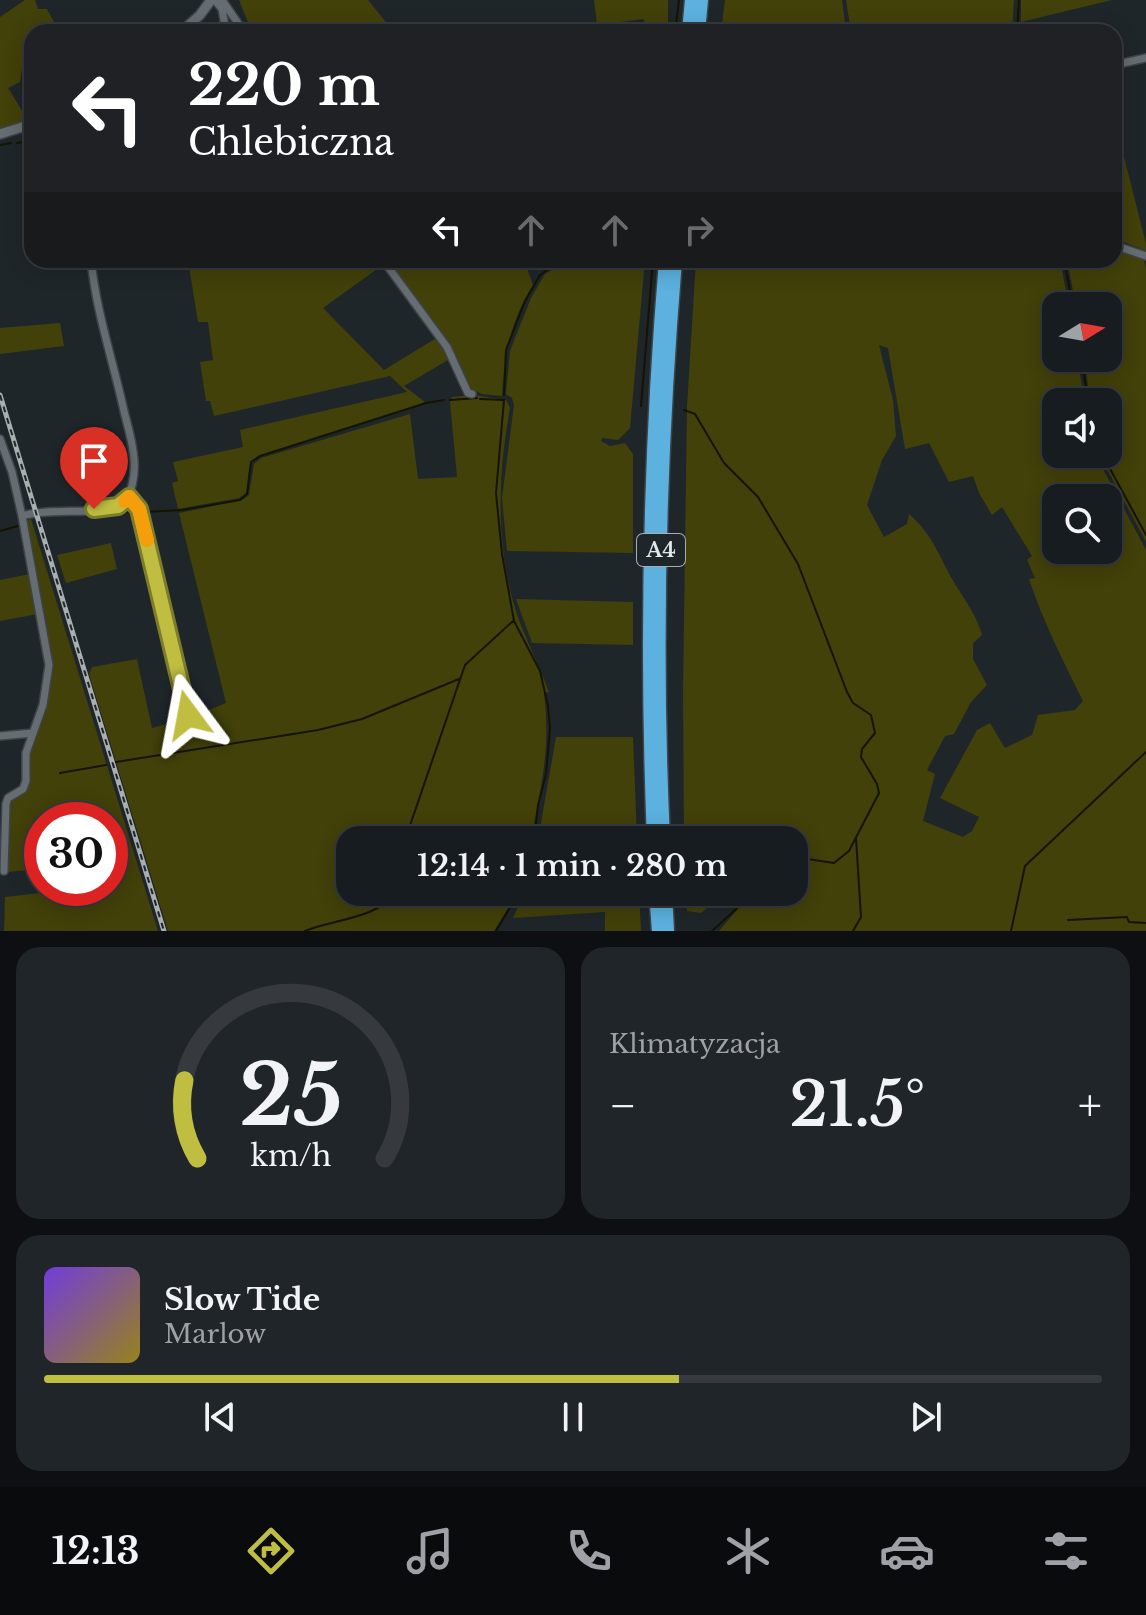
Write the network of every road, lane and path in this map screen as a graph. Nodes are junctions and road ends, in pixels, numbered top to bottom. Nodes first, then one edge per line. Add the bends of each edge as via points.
1 (691, 0) edge
2 (702, 0) edge
3 (219, 1) edge
4 (190, 24) edge
5 (224, 24) edge
6 (238, 24) edge
7 (689, 24) edge
8 (700, 24) edge
9 (1146, 58) edge
10 (1122, 63) edge
11 (24, 126) edge
12 (0, 134) edge
13 (1122, 248) edge
14 (1146, 256) edge
15 (92, 268) edge
16 (389, 268) edge
17 (664, 268) edge
18 (675, 268) edge
19 (472, 394) dead end
20 (0, 439) edge
21 (129, 497) junction
22 (22, 516) junction
23 (188, 715) dead end
24 (33, 733) junction
25 (0, 736) edge
26 (653, 826) edge
27 (664, 826) edge
28 (4, 871) dead end
29 (656, 906) edge
30 (667, 906) edge
31 (658, 931) edge
32 (668, 931) edge

1 - 7 highway
2 - 8 highway
3 - 4 street
3 - 5 street
3 - 6 street
9 - 10 street
11 - 12 street
13 - 14 street
15 - 21 street via 134,458
16 - 19 street via 442,340
17 - 26 highway, A4 via 650,541
18 - 27 highway, A4 via 661,541
20 - 22 street
21 - 22 street via 112,508
21 - 23 street via 143,525
22 - 24 street via 49,665
24 - 25 street
24 - 28 street via 23,789 6,804
29 - 31 highway
30 - 32 highway

